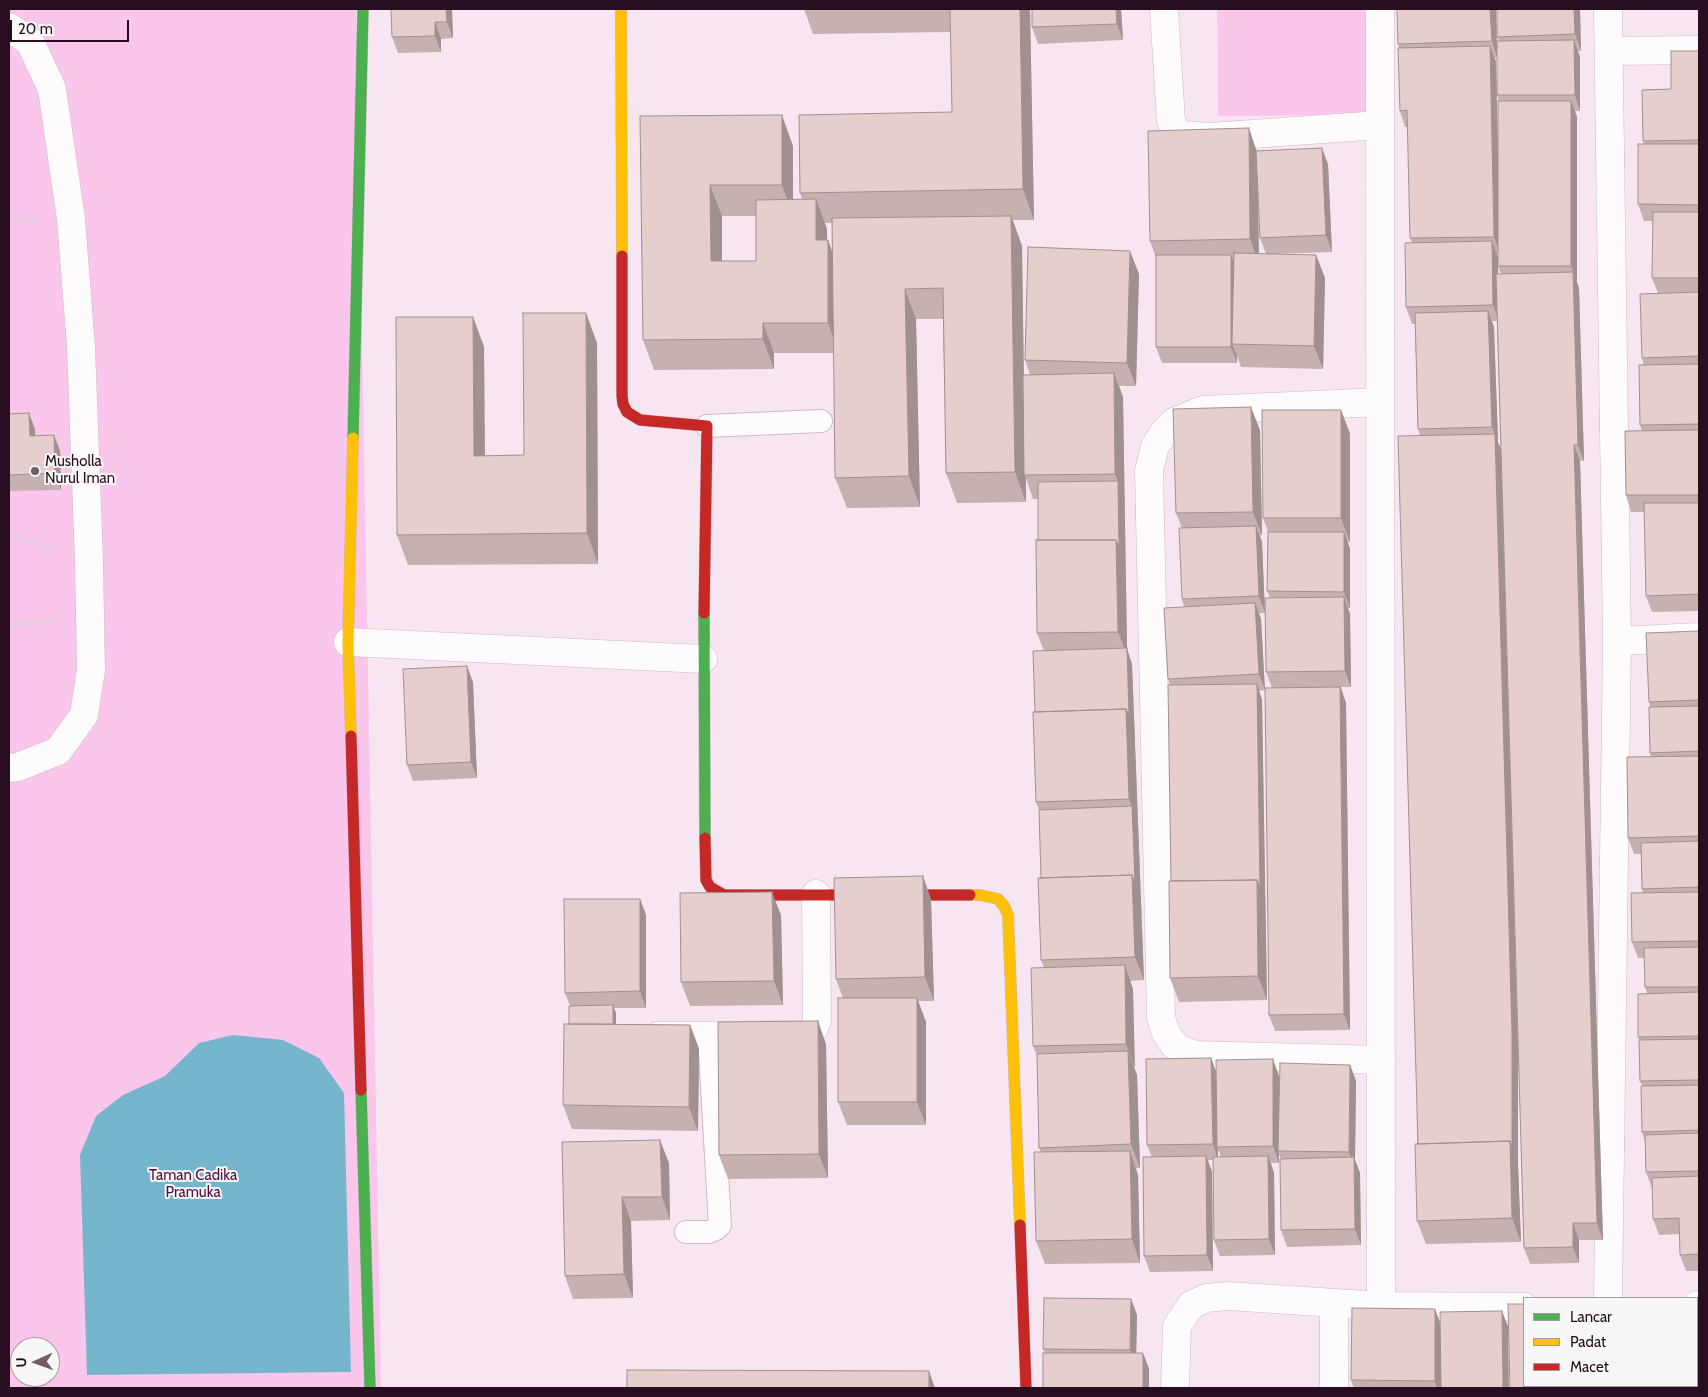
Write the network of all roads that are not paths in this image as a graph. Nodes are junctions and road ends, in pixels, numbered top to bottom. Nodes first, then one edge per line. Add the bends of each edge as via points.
1 (363, 9) edge
2 (621, 9) edge
3 (1164, 9) edge
4 (1380, 9) edge
5 (1608, 9) edge
6 (9, 27) edge
7 (1699, 50) edge
8 (1610, 51) junction
9 (1380, 124) junction
10 (1380, 402) junction
11 (821, 421) dead end
12 (707, 426) junction
13 (1699, 637) edge
14 (1618, 641) junction
15 (348, 642) junction
16 (703, 659) junction
17 (9, 768) edge
18 (816, 894) junction
19 (709, 1035) junction
20 (637, 1036) edge
21 (1381, 1060) junction
22 (686, 1232) dead end
23 (1608, 1297) edge
24 (1334, 1303) junction
25 (1381, 1306) junction
26 (1523, 1307) edge
27 (370, 1388) edge
28 (1026, 1388) edge
29 (1175, 1388) edge
30 (1334, 1388) edge

1 - 15 street
2 - 12 street via 623,404 627,412 640,420
3 - 9 street via 1171,121 1181,135 1210,137
4 - 9 street
5 - 8 street
6 - 17 street via 30,42 52,89 71,219 81,347 91,617 91,670 84,715 58,751
7 - 8 street
8 - 14 street
9 - 10 street
10 - 21 street
10 - 21 street via 1203,410 1174,422 1165,431 1155,446 1149,471 1161,1018 1166,1033 1174,1045 1196,1055
11 - 12 lane
12 - 16 street
13 - 14 street
14 - 23 street
15 - 16 street
15 - 27 street
16 - 18 street via 706,880 710,887 724,895
18 - 19 street via 817,1021 814,1028 808,1034
18 - 28 street via 980,895 998,898 1008,915
19 - 20 street
19 - 22 lane via 720,1225 710,1232
21 - 25 street
24 - 25 street
24 - 29 street via 1228,1296 1206,1298 1190,1305 1177,1326
24 - 30 street
25 - 26 street

